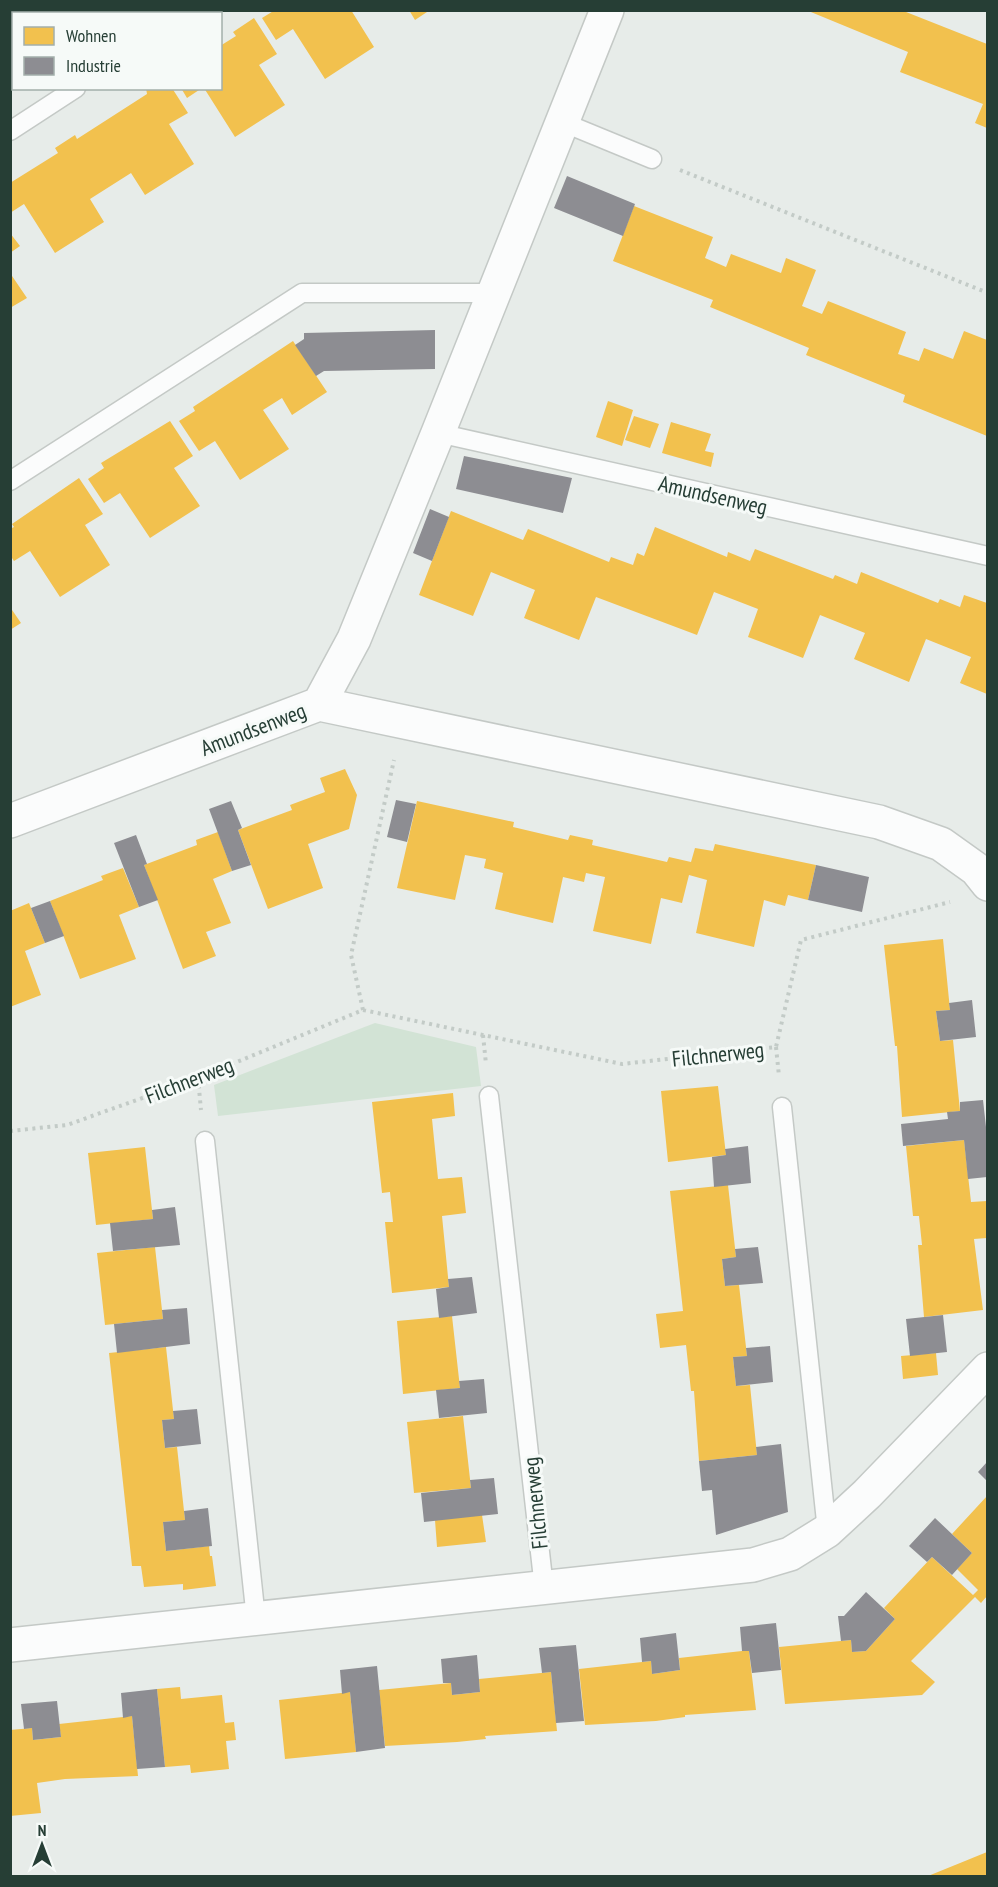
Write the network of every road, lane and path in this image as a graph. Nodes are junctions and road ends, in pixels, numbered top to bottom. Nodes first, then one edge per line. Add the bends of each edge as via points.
1 (607, 10) edge
2 (73, 90) edge
3 (562, 122) junction
4 (10, 131) edge
5 (652, 159) joint
6 (495, 293) junction
7 (987, 293) edge
8 (438, 433) junction
9 (10, 481) edge
10 (987, 556) edge
11 (319, 704) junction
12 (384, 804) dead end
13 (10, 821) edge
14 (987, 884) edge
15 (955, 901) dead end
16 (363, 1010) junction
17 (489, 1096) dead end
18 (782, 1107) dead end
19 (10, 1131) edge
20 (205, 1141) dead end
21 (987, 1369) edge
22 (827, 1532) junction
23 (544, 1588) junction
24 (256, 1619) junction
25 (10, 1645) edge

1 - 3 street, Amundsenweg
2 - 4 lane
3 - 5 lane
3 - 6 street, Amundsenweg
5 - 7 path
6 - 8 street, Amundsenweg
6 - 9 lane via 302,293
8 - 10 lane, Amundsenweg
8 - 11 street, Amundsenweg via 354,639
11 - 13 street, Amundsenweg
11 - 14 street via 879,822 941,844 976,869
12 - 16 path via 351,955
15 - 16 path, Filchnerweg via 801,940 776,1047 622,1064
16 - 19 path, Filchnerweg via 198,1078 67,1125
17 - 23 lane, Filchnerweg
18 - 22 lane
20 - 24 lane
21 - 22 street
22 - 23 street via 790,1554 753,1565
23 - 24 street
24 - 25 street

